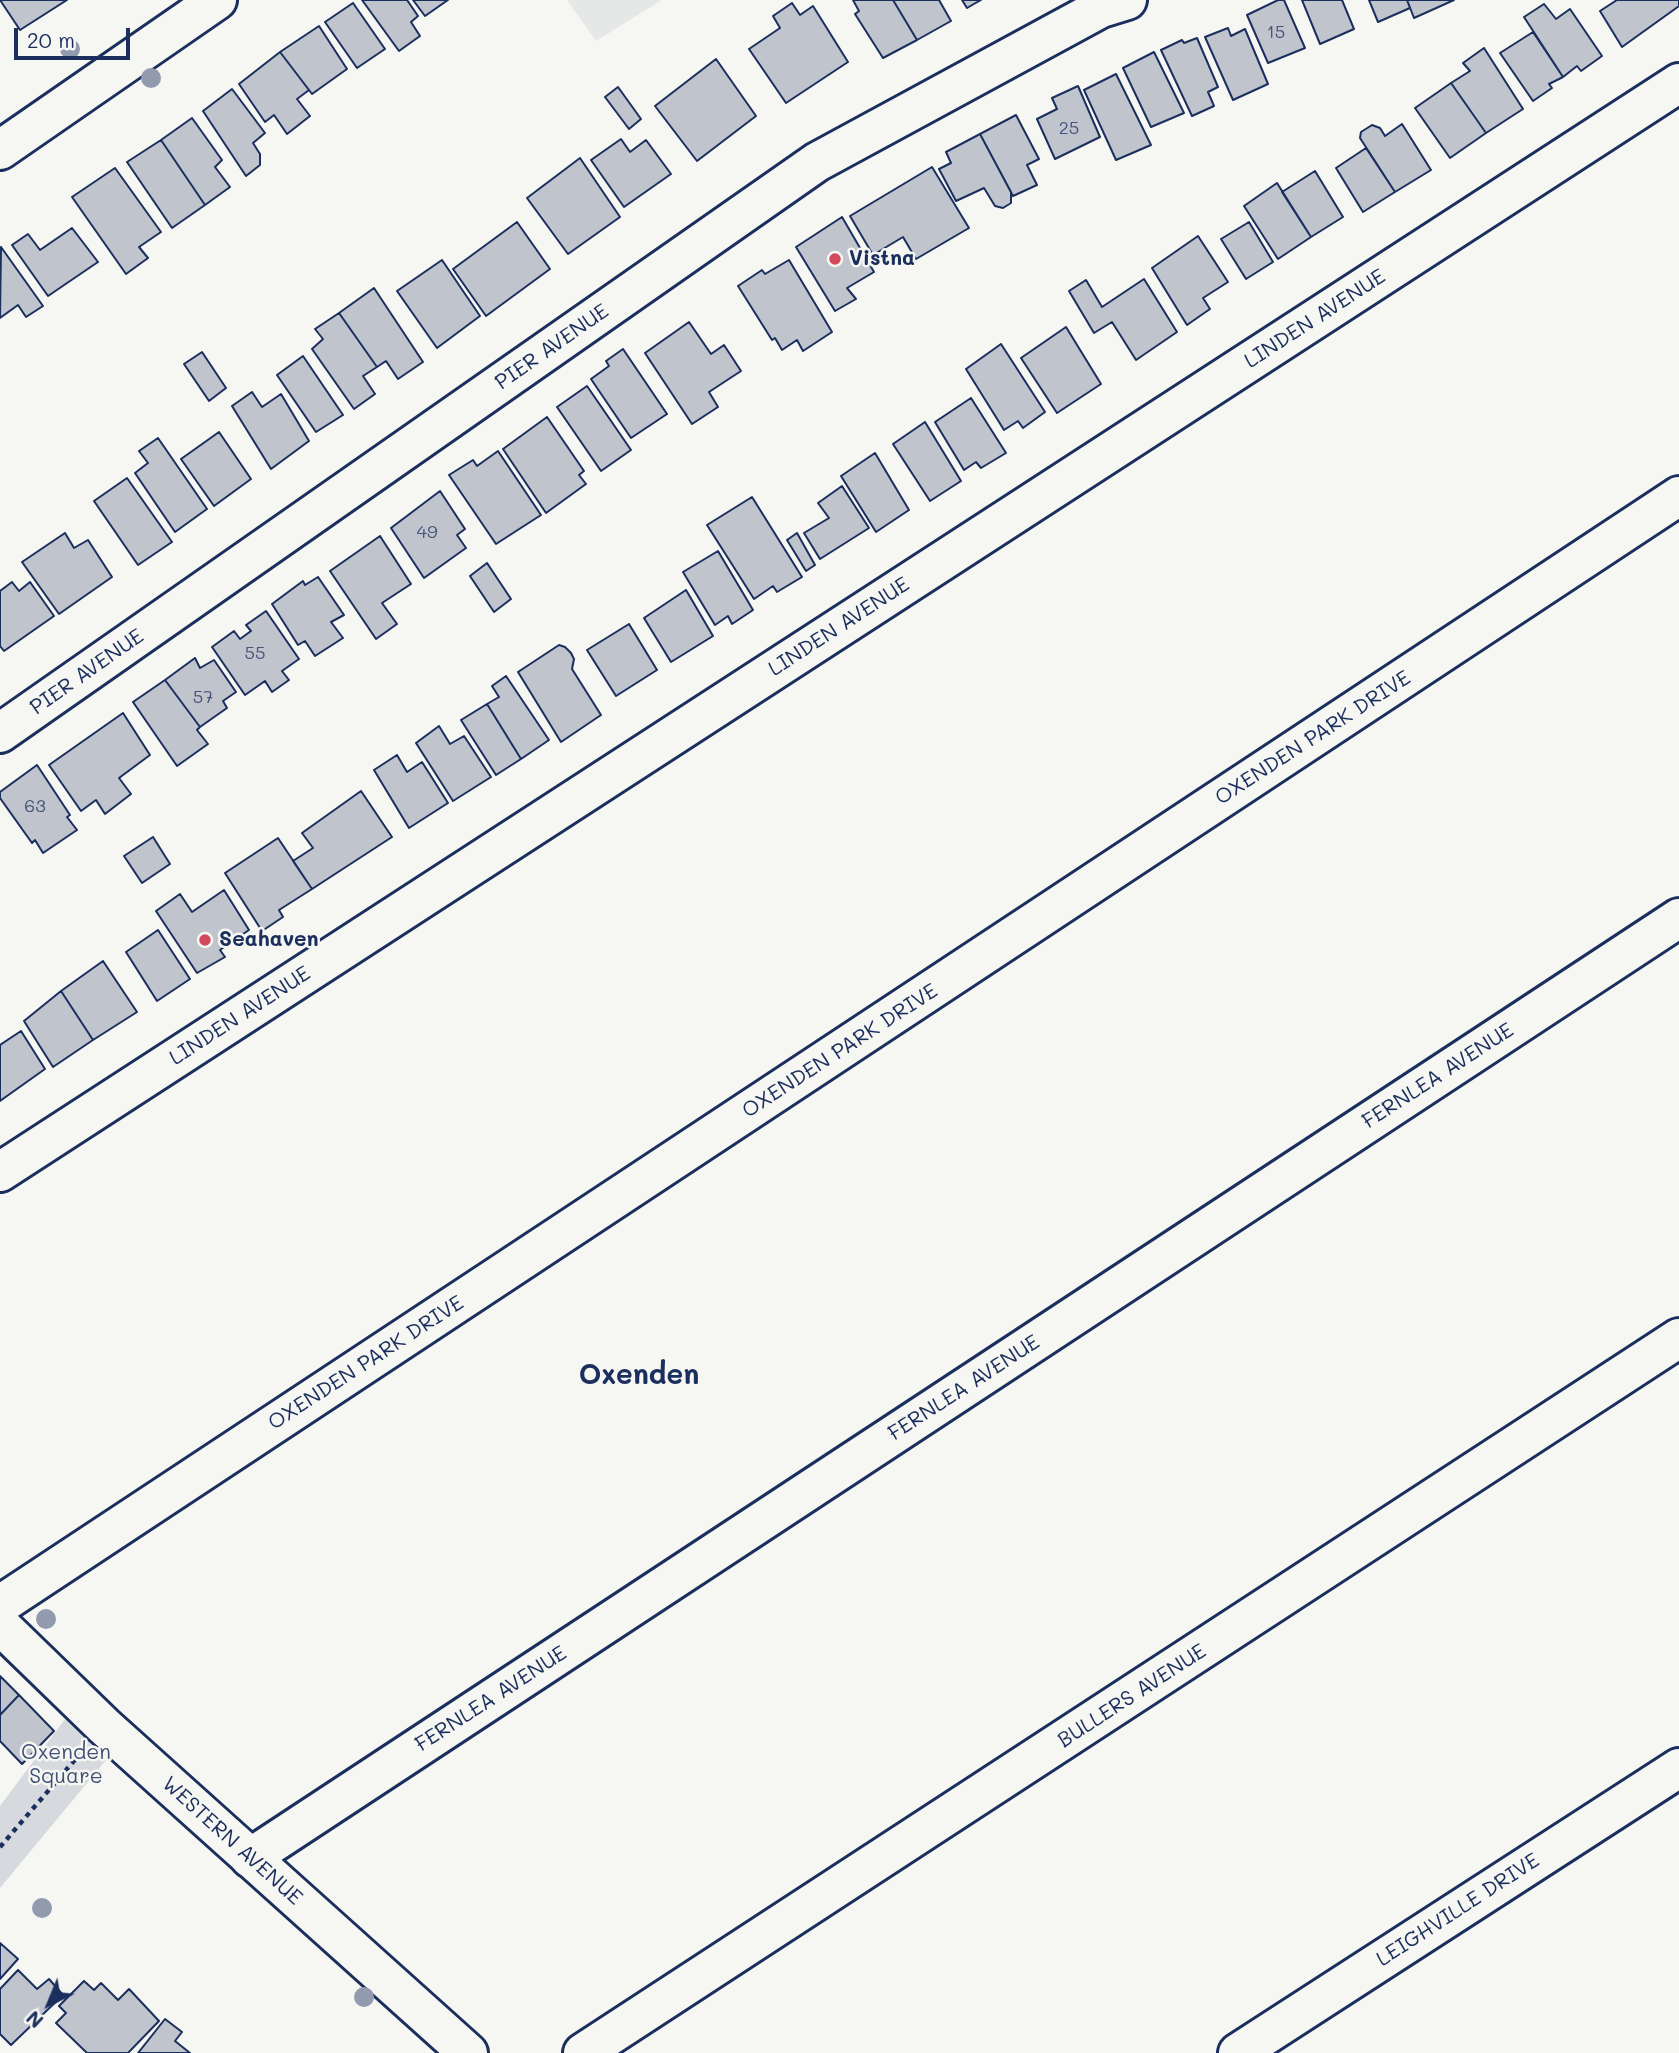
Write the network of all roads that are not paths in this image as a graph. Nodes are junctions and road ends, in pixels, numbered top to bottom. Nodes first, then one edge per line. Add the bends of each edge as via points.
1 (217, 0) edge
2 (1127, 0) edge
3 (1679, 83) edge
4 (0, 150) edge
5 (1679, 496) edge
6 (0, 733) edge
7 (1679, 918) edge
8 (0, 1172) edge
9 (1679, 1338) edge
10 (0, 1605) edge
11 (0, 1625) edge
12 (1679, 1768) edge
13 (250, 1858) junction
14 (468, 2053) edge
15 (583, 2053) edge
16 (1238, 2053) edge

1 - 4 street
2 - 6 street, PIER AVENUE via 1101,8 817,162
3 - 8 street, LINDEN AVENUE
5 - 10 street, OXENDEN PARK DRIVE
7 - 13 street, FERNLEA AVENUE
9 - 15 street, BULLERS AVENUE
11 - 13 street, WESTERN AVENUE
12 - 16 street, LEIGHVILLE DRIVE
13 - 14 street, WESTERN AVENUE

